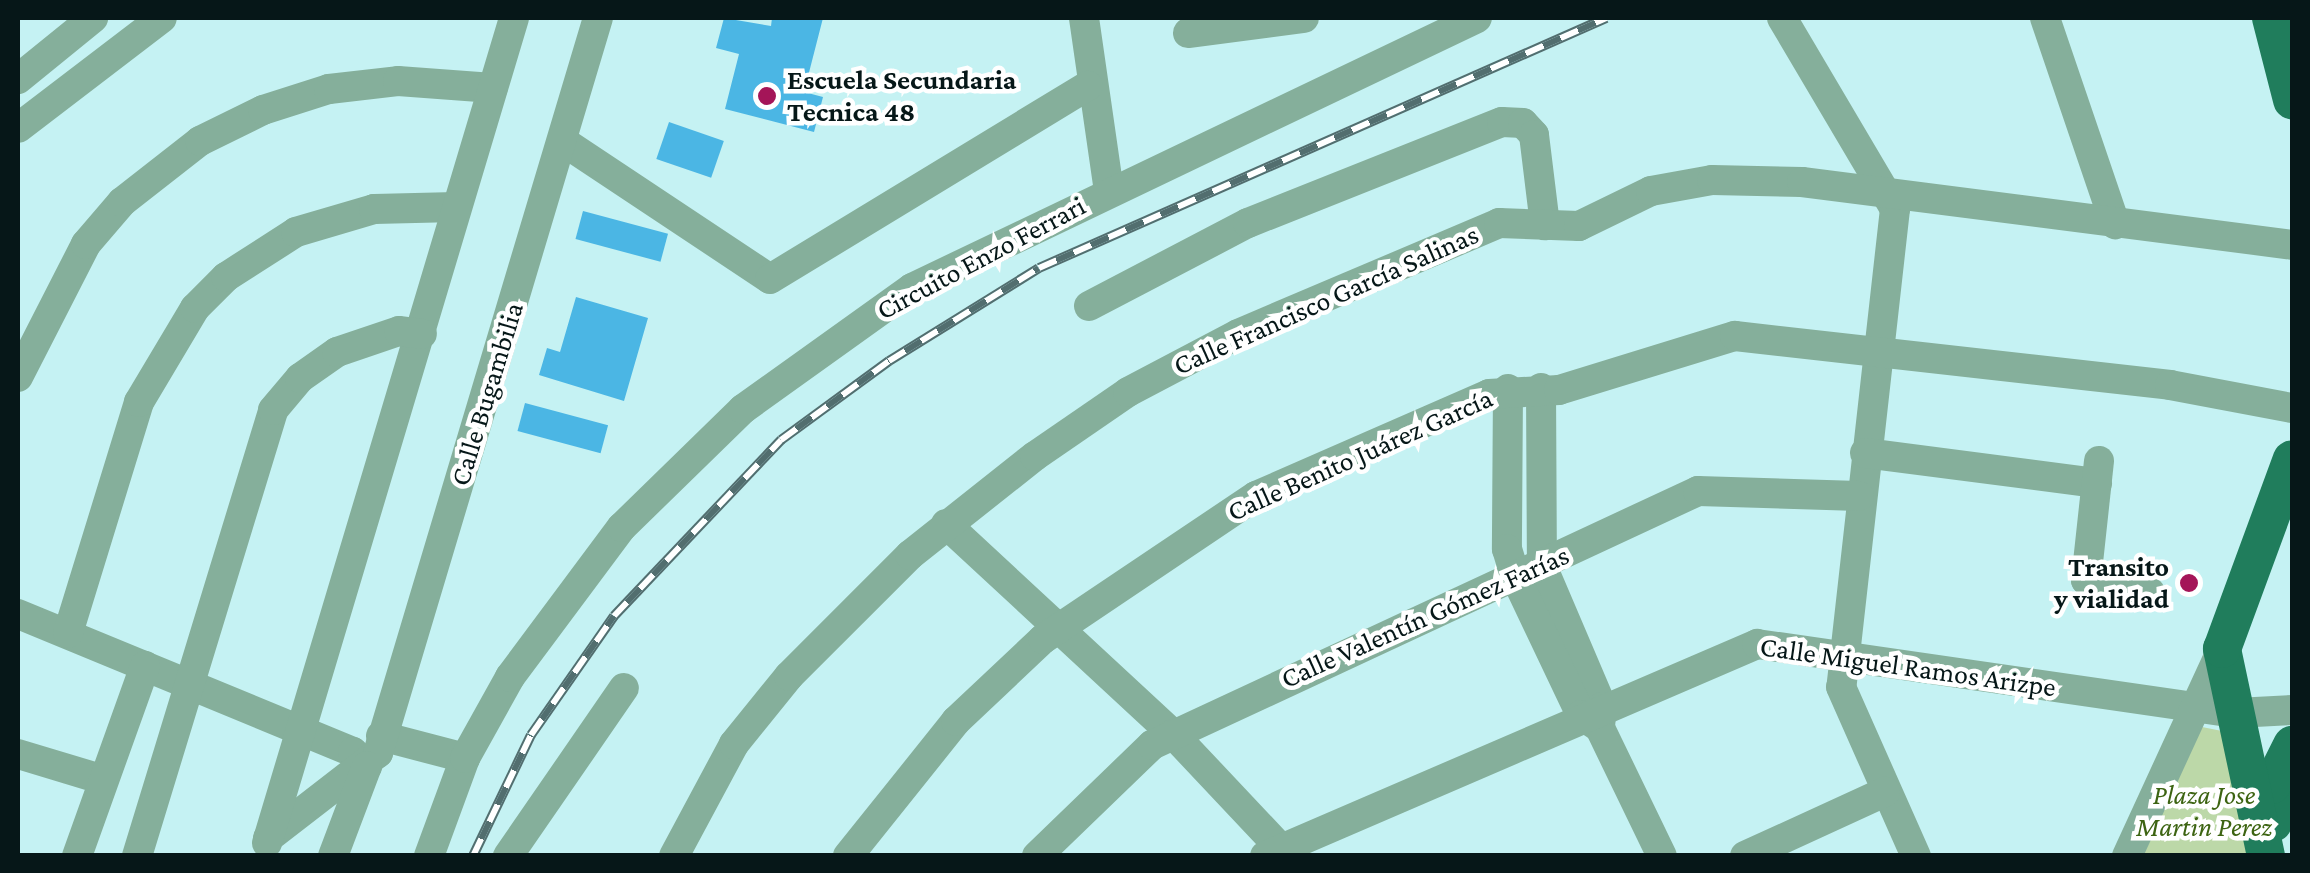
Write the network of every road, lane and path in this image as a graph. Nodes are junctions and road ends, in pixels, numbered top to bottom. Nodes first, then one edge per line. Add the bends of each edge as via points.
1 (92, 18) edge
2 (162, 18) edge
3 (514, 18) edge
4 (598, 18) edge
5 (1084, 18) edge
6 (1304, 18) edge
7 (1477, 18) edge
8 (1782, 18) edge
9 (2045, 18) edge
10 (2271, 18) edge
11 (1438, 24) edge
12 (1188, 33) dead end
13 (21, 68) edge
14 (1088, 86) junction
15 (493, 88) junction
16 (2292, 100) edge
17 (18, 128) edge
18 (564, 142) junction
19 (1884, 191) junction
20 (1109, 192) junction
21 (456, 207) junction
22 (2115, 224) junction
23 (1545, 225) junction
24 (2292, 245) edge
25 (1089, 306) dead end
26 (422, 334) junction
27 (1880, 350) junction
28 (18, 378) edge
29 (1541, 388) junction
30 (1508, 389) junction
31 (2292, 408) edge
32 (1865, 454) junction
33 (2292, 459) edge
34 (1859, 496) junction
35 (946, 524) junction
36 (1528, 571) junction
37 (2150, 592) dead end
38 (18, 614) edge
39 (1060, 630) junction
40 (68, 633) junction
41 (2222, 649) junction
42 (1840, 654) junction
43 (145, 666) junction
44 (187, 683) junction
45 (624, 688) dead end
46 (2190, 706) junction
47 (2292, 710) edge
48 (2236, 713) junction
49 (1595, 717) junction
50 (302, 730) junction
51 (1173, 734) junction
52 (381, 736) junction
53 (2292, 745) edge
54 (23, 753) edge
55 (465, 758) junction
56 (367, 766) junction
57 (101, 779) junction
58 (1885, 792) junction
59 (266, 847) edge
60 (1279, 852) edge
61 (2271, 853) edge
62 (77, 856) edge
63 (137, 856) edge
64 (333, 856) edge
65 (430, 856) edge
66 (508, 856) edge
67 (674, 856) edge
68 (848, 856) edge
69 (1037, 856) edge
70 (1662, 856) edge
71 (1744, 856) edge
72 (1916, 856) edge
73 (2126, 856) edge

1 - 13 street
2 - 17 street
3 - 15 street
4 - 18 street, Calle Bugambilia
5 - 14 street
6 - 12 street
7 - 11 street, Circuito Enzo Ferrari
8 - 19 street
9 - 22 street
10 - 16 main road
11 - 20 street, Circuito Enzo Ferrari
14 - 18 street via 770,279
14 - 20 street
15 - 21 street
15 - 28 street via 398,81 330,90 263,110 200,142 122,202 86,244 48,306
18 - 52 street, Calle Bugambilia
19 - 22 street, Calle Francisco García Salinas
19 - 23 street, Calle Francisco García Salinas via 1712,180 1651,191 1579,226
19 - 27 street via 1895,209
20 - 55 street, Circuito Enzo Ferrari via 912,288 820,349 674,469 510,678
21 - 26 street
21 - 40 street via 374,209 296,232 226,277 194,308 139,402
22 - 24 street, Calle Francisco García Salinas
23 - 25 street via 1534,135 1523,123 1502,122 1248,222
23 - 35 street, Calle Francisco García Salinas via 1499,223 1238,334 1128,392
26 - 44 street via 399,331 337,352 284,394 246,481
26 - 50 street
27 - 29 street, Calle Benito Juárez García via 1712,337 1559,390
27 - 31 street, Calle Benito Juárez García
27 - 32 street
29 - 30 street, Calle Benito Juárez García
29 - 36 street
30 - 36 street via 1507,549
30 - 39 street, Calle Benito Juárez García via 1256,496
32 - 34 street
32 - 37 street via 2098,472 2086,580
33 - 41 main road
34 - 36 street, Calle Valentín Gómez Farías via 1698,491
34 - 42 street
35 - 39 street
35 - 67 street, Calle Francisco García Salinas via 789,676 734,744
36 - 49 street
36 - 51 street, Calle Valentín Gómez Farías
38 - 40 street
39 - 51 street
39 - 68 street, Calle Benito Juárez García via 956,721
40 - 43 street
41 - 46 street
41 - 48 main road
42 - 46 street, Calle Miguel Ramos Arizpe
42 - 49 street, Calle Miguel Ramos Arizpe via 1771,644 1737,648
42 - 58 street via 1840,687
43 - 44 street
43 - 57 street
44 - 50 street
44 - 63 street
45 - 66 street
46 - 48 street, Calle Miguel Ramos Arizpe
46 - 73 street
47 - 48 street, Calle Miguel Ramos Arizpe
48 - 61 main road
49 - 60 street, Calle Miguel Ramos Arizpe
49 - 70 street
50 - 56 street
50 - 59 street
51 - 60 street
51 - 69 street, Calle Valentín Gómez Farías
52 - 55 street
52 - 56 street, Calle Bugambilia
53 - 61 main road via 2272,786
54 - 57 street
55 - 65 street, Circuito Enzo Ferrari
56 - 59 street
56 - 64 street, Calle Bugambilia
57 - 62 street
58 - 71 street
58 - 72 street

